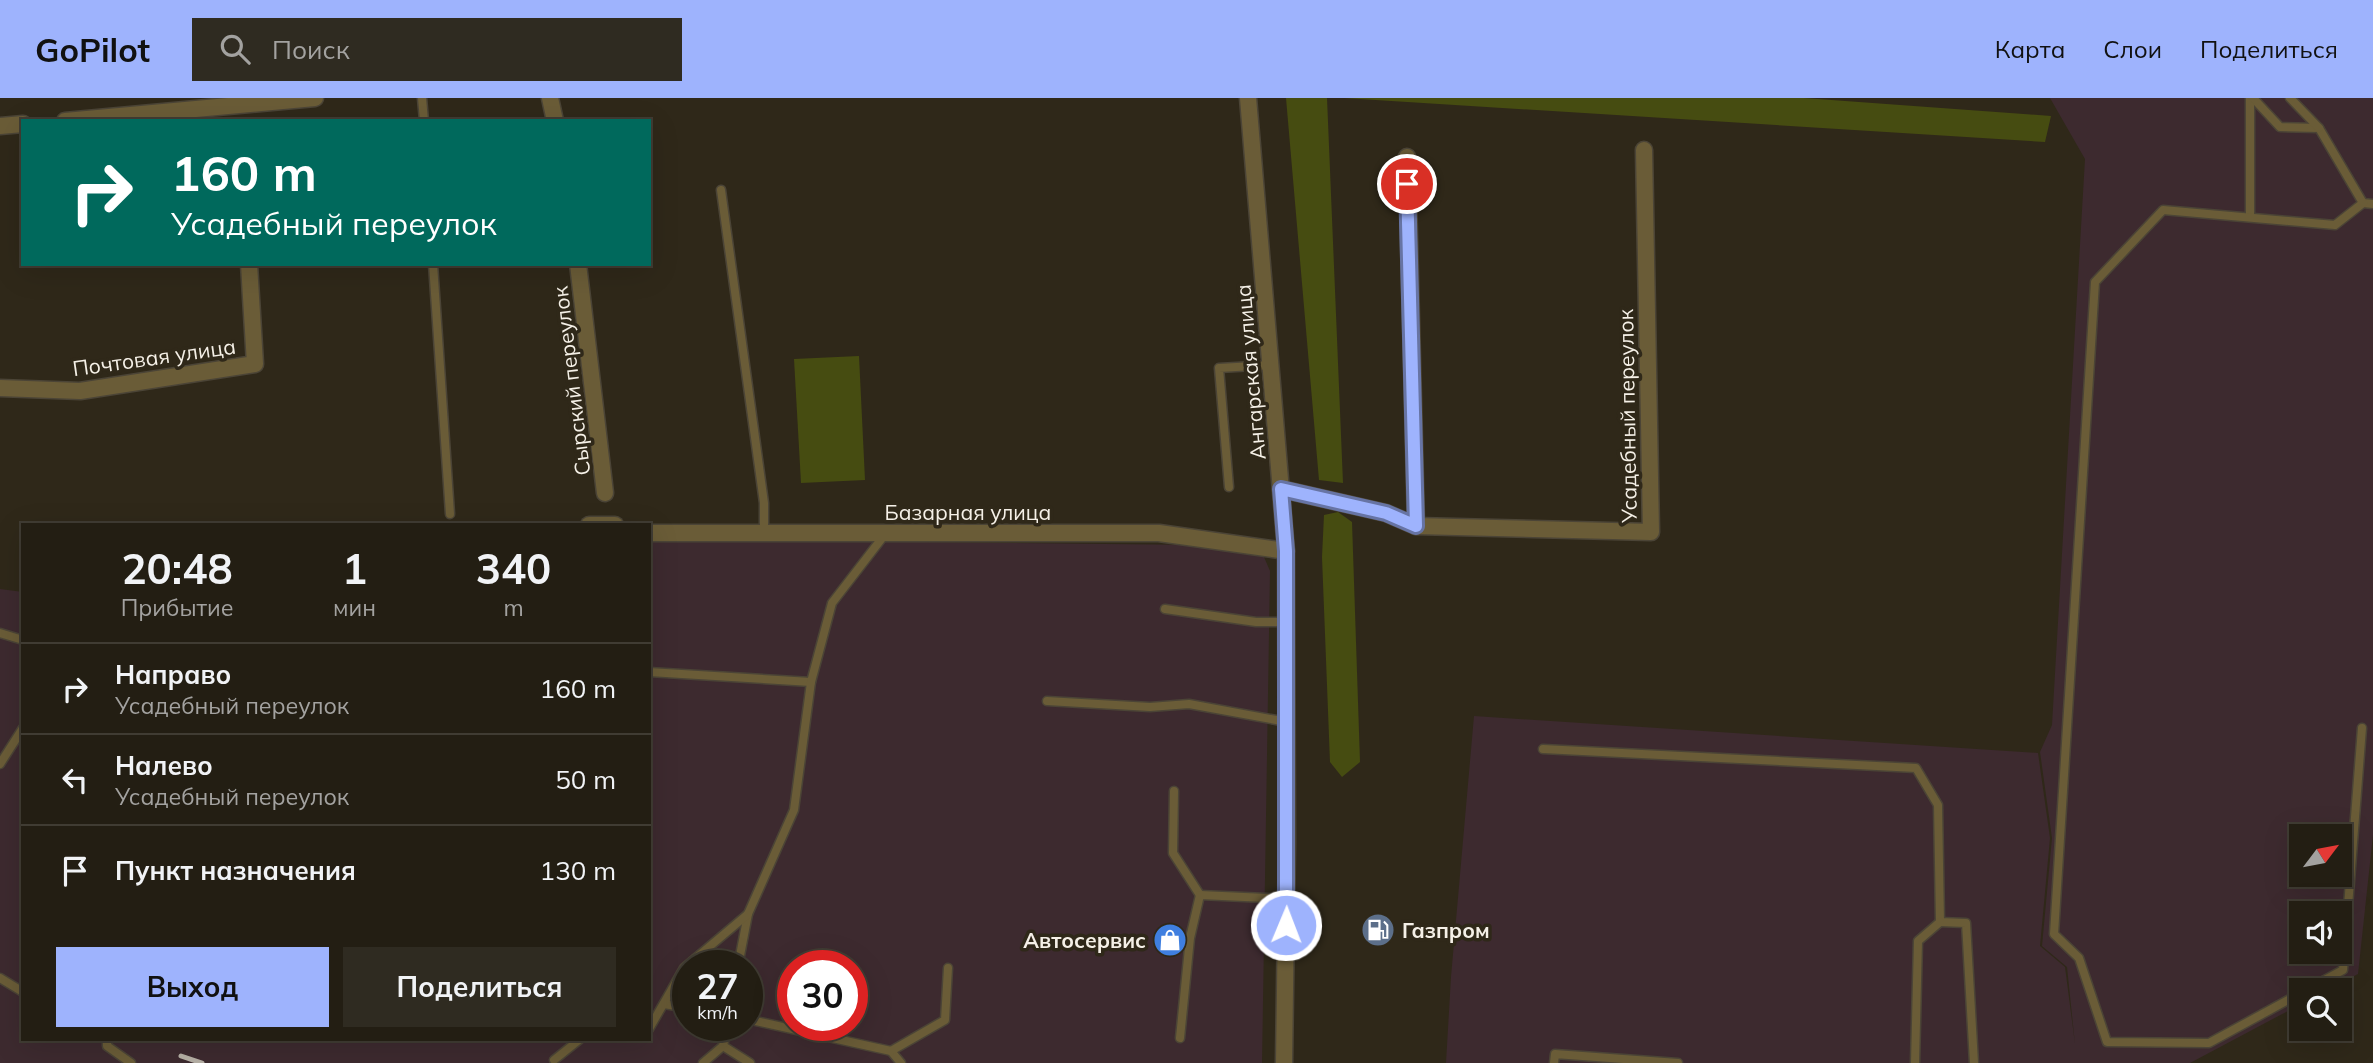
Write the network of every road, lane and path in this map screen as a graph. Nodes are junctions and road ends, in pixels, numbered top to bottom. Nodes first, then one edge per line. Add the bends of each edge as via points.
1 (293, 98) edge
2 (315, 98) edge
3 (422, 98) edge
4 (550, 98) edge
5 (1248, 98) edge
6 (2251, 98) edge
7 (2290, 98) edge
8 (248, 113) edge
9 (111, 119) edge
10 (424, 119) edge
11 (555, 119) edge
12 (21, 124) edge
13 (0, 127) edge
14 (2319, 128) junction
15 (1644, 150) dead end
16 (1407, 157) dead end
17 (721, 190) dead end
18 (2368, 203) edge
19 (2250, 217) junction
20 (249, 266) edge
21 (433, 266) edge
22 (578, 266) edge
23 (1271, 365) junction
24 (0, 388) edge
25 (1229, 487) dead end
26 (1281, 489) junction
27 (605, 493) dead end
28 (450, 514) dead end
29 (1416, 526) junction
30 (651, 533) edge
31 (886, 533) junction
32 (764, 534) junction
33 (1286, 551) junction
34 (1165, 609) dead end
35 (1286, 622) junction
36 (0, 633) edge
37 (21, 639) edge
38 (651, 672) edge
39 (811, 682) junction
40 (1047, 701) dead end
41 (1287, 722) junction
42 (2362, 728) dead end
43 (21, 731) edge
44 (1542, 749) dead end
45 (0, 764) edge
46 (1174, 791) dead end
47 (1200, 895) junction
48 (1287, 899) junction
49 (748, 914) junction
50 (1940, 922) junction
51 (741, 950) edge
52 (948, 968) dead end
53 (0, 978) edge
54 (2329, 978) edge
55 (21, 991) edge
56 (2289, 1000) edge
57 (664, 1004) junction
58 (672, 1005) edge
59 (763, 1023) edge
60 (651, 1026) edge
61 (1180, 1038) dead end
62 (107, 1041) edge
63 (578, 1041) edge
64 (724, 1041) edge
65 (723, 1046) junction
66 (891, 1051) junction
67 (554, 1060) dead end
68 (131, 1063) edge
69 (703, 1063) edge
70 (750, 1063) edge
71 (901, 1063) edge
72 (1284, 1063) edge
73 (1554, 1063) edge
74 (1678, 1063) edge
75 (1915, 1063) edge
76 (1974, 1063) edge

1 - 2 street
1 - 8 street
3 - 10 lane
4 - 11 street
5 - 23 street, Ангарская улица
6 - 14 lane via 2280,127
6 - 19 lane
7 - 14 lane
8 - 9 street
12 - 13 street
14 - 18 lane
15 - 29 street, Усадебный переулок via 1651,532
16 - 29 street
17 - 32 lane via 764,503
18 - 19 lane via 2335,225
19 - 56 lane via 2163,209 2095,282 2054,934 2079,958 2107,1042 2209,1043
20 - 24 street, Почтовая улица via 254,364 80,390
21 - 28 lane
22 - 27 street, Сырский переулок
23 - 25 lane via 1219,368
23 - 26 street, Ангарская улица
26 - 29 street, Усадебный переулок via 1386,513
26 - 33 street, Ангарская улица
30 - 32 street, Базарная улица
31 - 32 street, Базарная улица
31 - 33 street, Базарная улица via 1158,533
31 - 39 lane via 832,603
33 - 35 street, Ангарская улица
34 - 35 lane
35 - 41 street, Ангарская улица
36 - 37 lane
38 - 39 lane
39 - 49 lane via 794,810
40 - 41 lane via 1150,707 1189,704
41 - 48 street, Ангарская улица
42 - 54 lane via 2343,970
43 - 45 lane
44 - 50 lane via 1916,768 1938,804
46 - 47 lane via 1174,853
47 - 48 lane
47 - 61 lane via 1190,938
48 - 72 street, Ангарская улица
49 - 51 lane
49 - 57 lane via 684,968
50 - 75 lane via 1918,941
50 - 76 lane via 1966,923
52 - 66 lane via 946,1020
53 - 55 lane
57 - 58 lane
57 - 60 lane
59 - 66 lane
62 - 68 lane via 107,1046
63 - 67 lane
64 - 65 lane
65 - 69 lane
65 - 70 lane
66 - 71 lane
73 - 74 lane via 1555,1055

